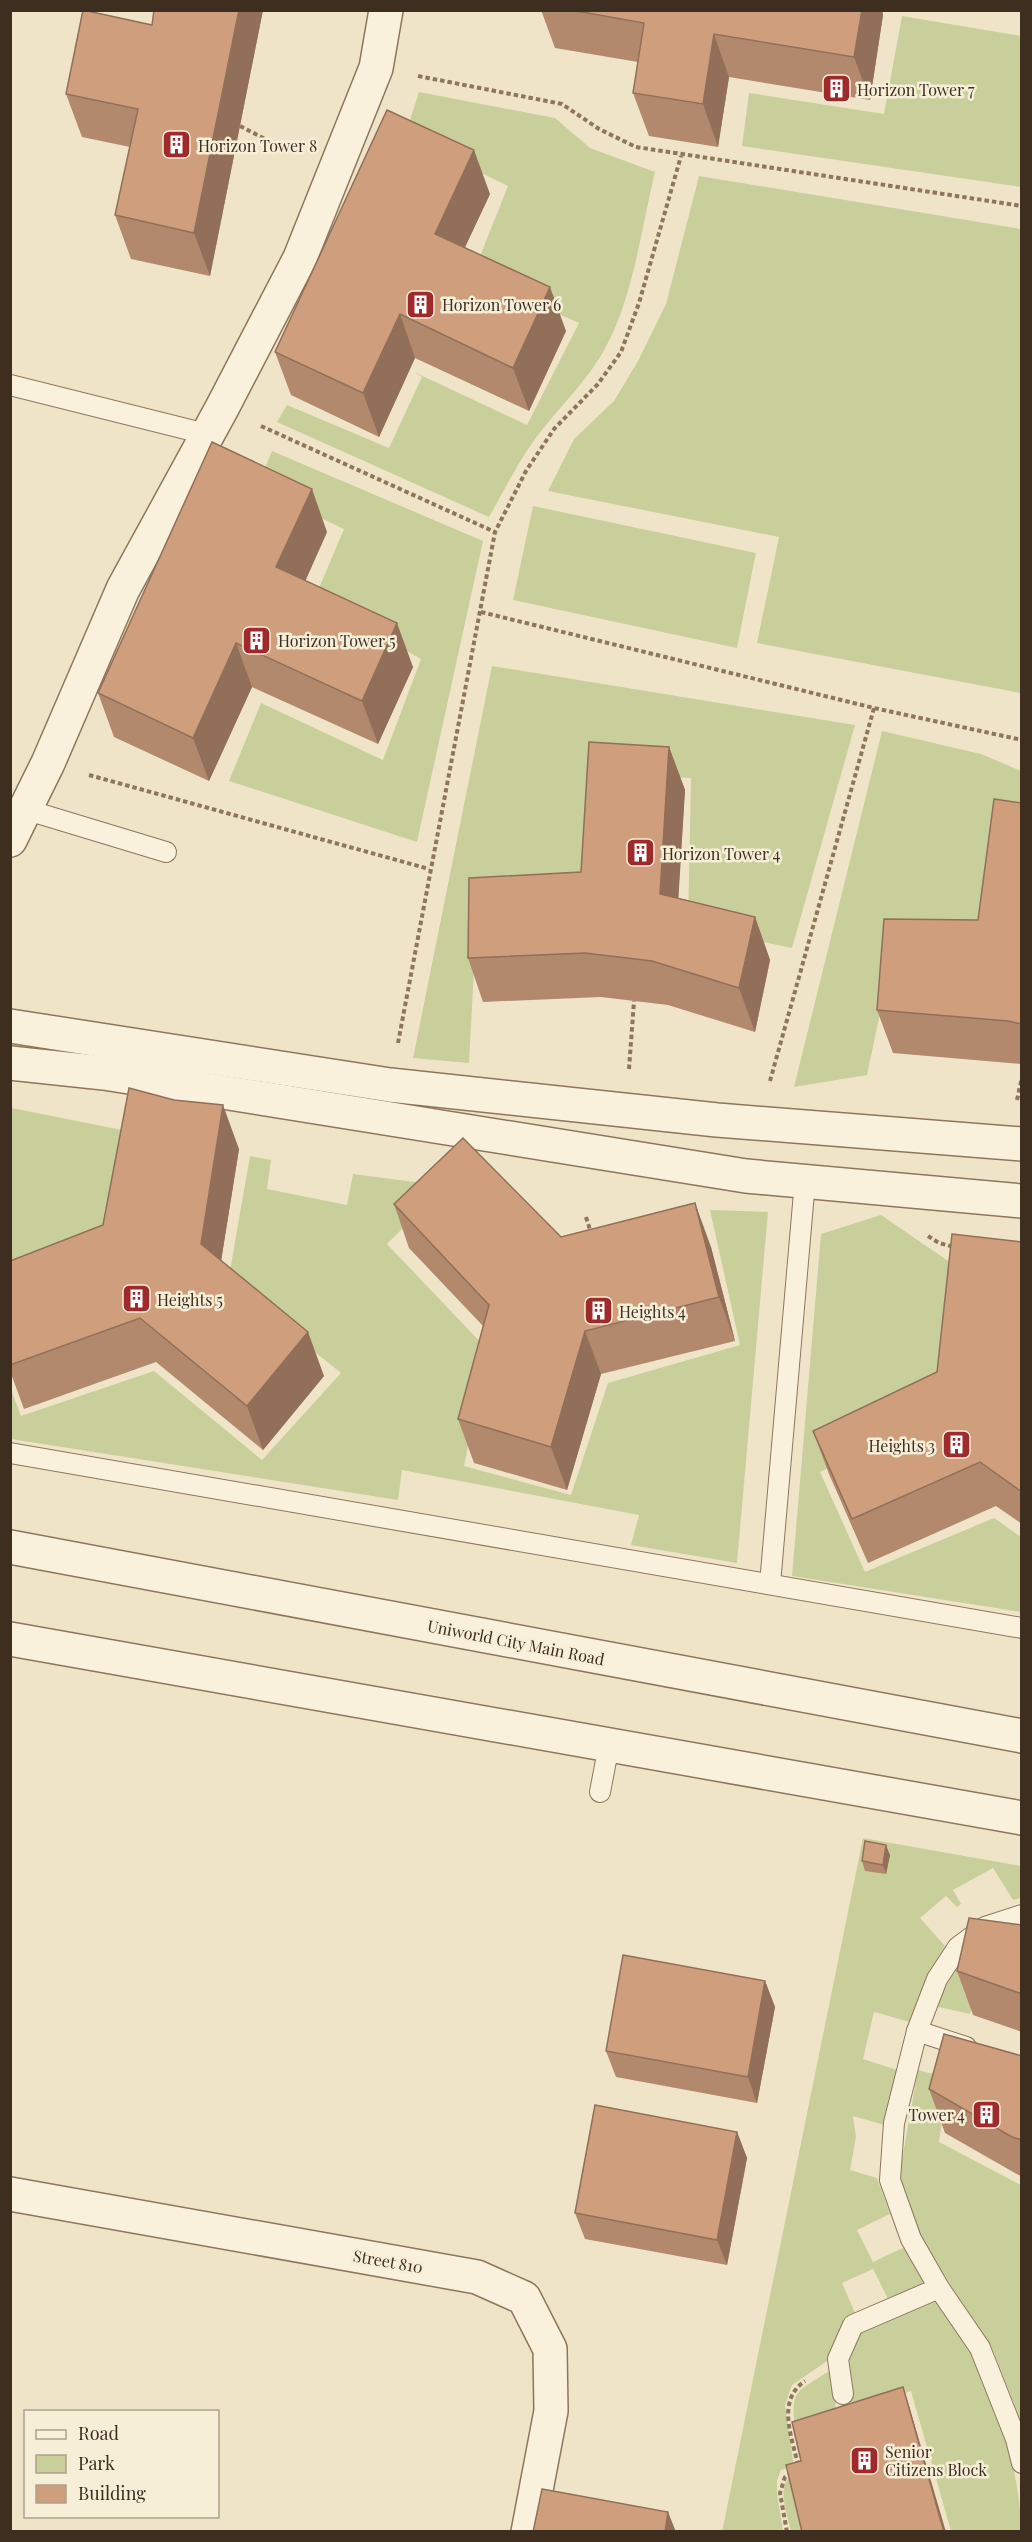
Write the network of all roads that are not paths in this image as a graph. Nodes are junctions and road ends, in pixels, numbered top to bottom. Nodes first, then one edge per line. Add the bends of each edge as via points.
1 (386, 10) edge
2 (10, 385) edge
3 (214, 421) junction
4 (24, 809) junction
5 (10, 840) edge
6 (166, 852) dead end
7 (13, 1035) edge
8 (10, 1063) edge
9 (1022, 1144) edge
10 (804, 1181) junction
11 (1022, 1201) edge
12 (10, 1453) edge
13 (10, 1547) edge
14 (770, 1584) junction
15 (1022, 1628) edge
16 (10, 1639) edge
17 (1022, 1736) edge
18 (609, 1745) junction
19 (600, 1792) dead end
20 (1022, 1818) edge
21 (1022, 1915) edge
22 (917, 2031) junction
23 (980, 2051) edge
24 (10, 2194) edge
25 (939, 2288) junction
26 (843, 2394) dead end
27 (1022, 2463) edge
28 (528, 2532) edge

1 - 3 street via 376,68 300,258
2 - 3 lane
3 - 4 street via 123,589 48,763
4 - 5 street
4 - 6 lane
7 - 9 street via 390,1085
8 - 10 street via 115,1075 746,1176
10 - 11 street
10 - 14 lane
12 - 14 lane
13 - 17 street, Uniworld City Main Road
14 - 15 lane
16 - 18 street
18 - 19 lane
18 - 20 street
21 - 22 lane via 985,1927 958,1947 937,1979
22 - 23 lane
22 - 25 lane via 894,2123 890,2180 911,2240
24 - 28 street, Street 810 via 477,2277 524,2298 550,2349 551,2411
25 - 26 lane via 853,2325 838,2359
25 - 27 lane via 980,2348

